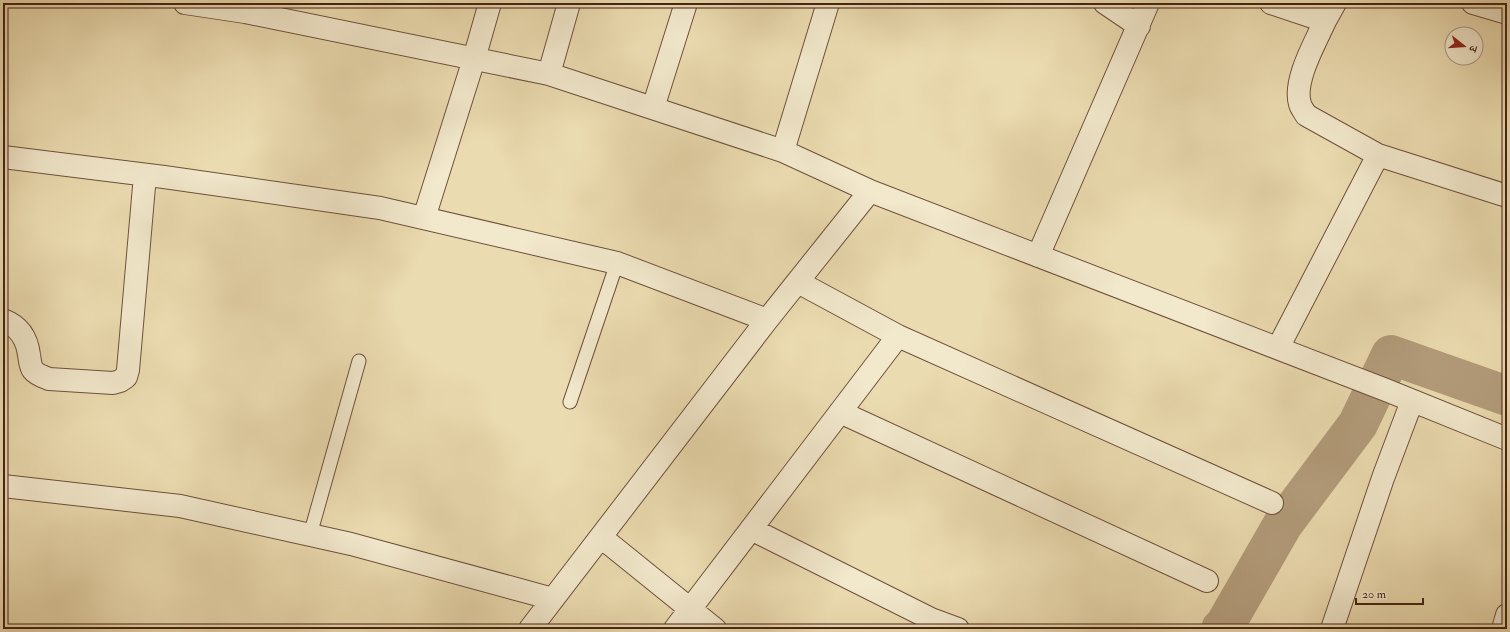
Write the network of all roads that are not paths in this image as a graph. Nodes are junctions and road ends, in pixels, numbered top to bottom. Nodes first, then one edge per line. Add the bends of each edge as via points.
1 (490, 3) edge
2 (569, 3) edge
3 (686, 3) edge
4 (828, 3) edge
5 (1105, 3) edge
6 (1148, 3) edge
7 (1271, 3) edge
8 (1473, 3) edge
9 (198, 4) edge
10 (278, 11) edge
11 (1330, 12) edge
12 (1507, 13) edge
13 (1139, 26) junction
14 (474, 59) junction
15 (549, 74) junction
16 (653, 108) junction
17 (783, 151) junction
18 (1378, 155) junction
19 (3, 158) edge
20 (145, 175) junction
21 (870, 191) junction
22 (1507, 196) edge
23 (424, 218) junction
24 (1038, 256) junction
25 (617, 263) junction
26 (798, 282) junction
27 (3, 320) edge
28 (767, 320) junction
29 (898, 336) junction
30 (1278, 348) junction
31 (359, 361) dead end
32 (1412, 401) junction
33 (570, 402) dead end
34 (840, 412) junction
35 (1507, 439) edge
36 (3, 486) edge
37 (1272, 503) dead end
38 (751, 529) junction
39 (310, 534) junction
40 (602, 537) junction
41 (1207, 580) dead end
42 (553, 599) junction
43 (691, 608) junction
44 (1507, 615) edge
45 (927, 624) edge
46 (530, 629) edge
47 (675, 629) edge
48 (715, 629) edge
49 (958, 629) edge
50 (1332, 629) edge
51 (1503, 629) edge

1 - 14 street
2 - 15 street
3 - 16 street
4 - 17 street
5 - 13 street
6 - 13 street
7 - 11 street
8 - 12 street
9 - 10 street
10 - 14 street
11 - 18 street via 1300,77 1300,104 1306,115
13 - 24 street
14 - 15 street
14 - 23 street
15 - 16 street
16 - 17 street
17 - 21 street
18 - 22 street
18 - 30 street
19 - 20 street
20 - 23 street via 380,208
20 - 27 street via 126,377 113,382 50,379 40,375 33,370 28,346 19,329
21 - 24 street
21 - 26 street
23 - 25 street
24 - 30 street
25 - 28 street
25 - 33 lane
26 - 28 street
26 - 29 street
28 - 40 street
29 - 34 street
29 - 37 street
30 - 32 street
31 - 39 lane
32 - 35 street
32 - 50 street
34 - 38 street
34 - 41 street
36 - 39 street via 180,506
38 - 43 street
38 - 45 street
39 - 42 street
40 - 42 street
40 - 43 street
42 - 46 street
43 - 47 street
43 - 48 street
44 - 51 street
45 - 49 street

